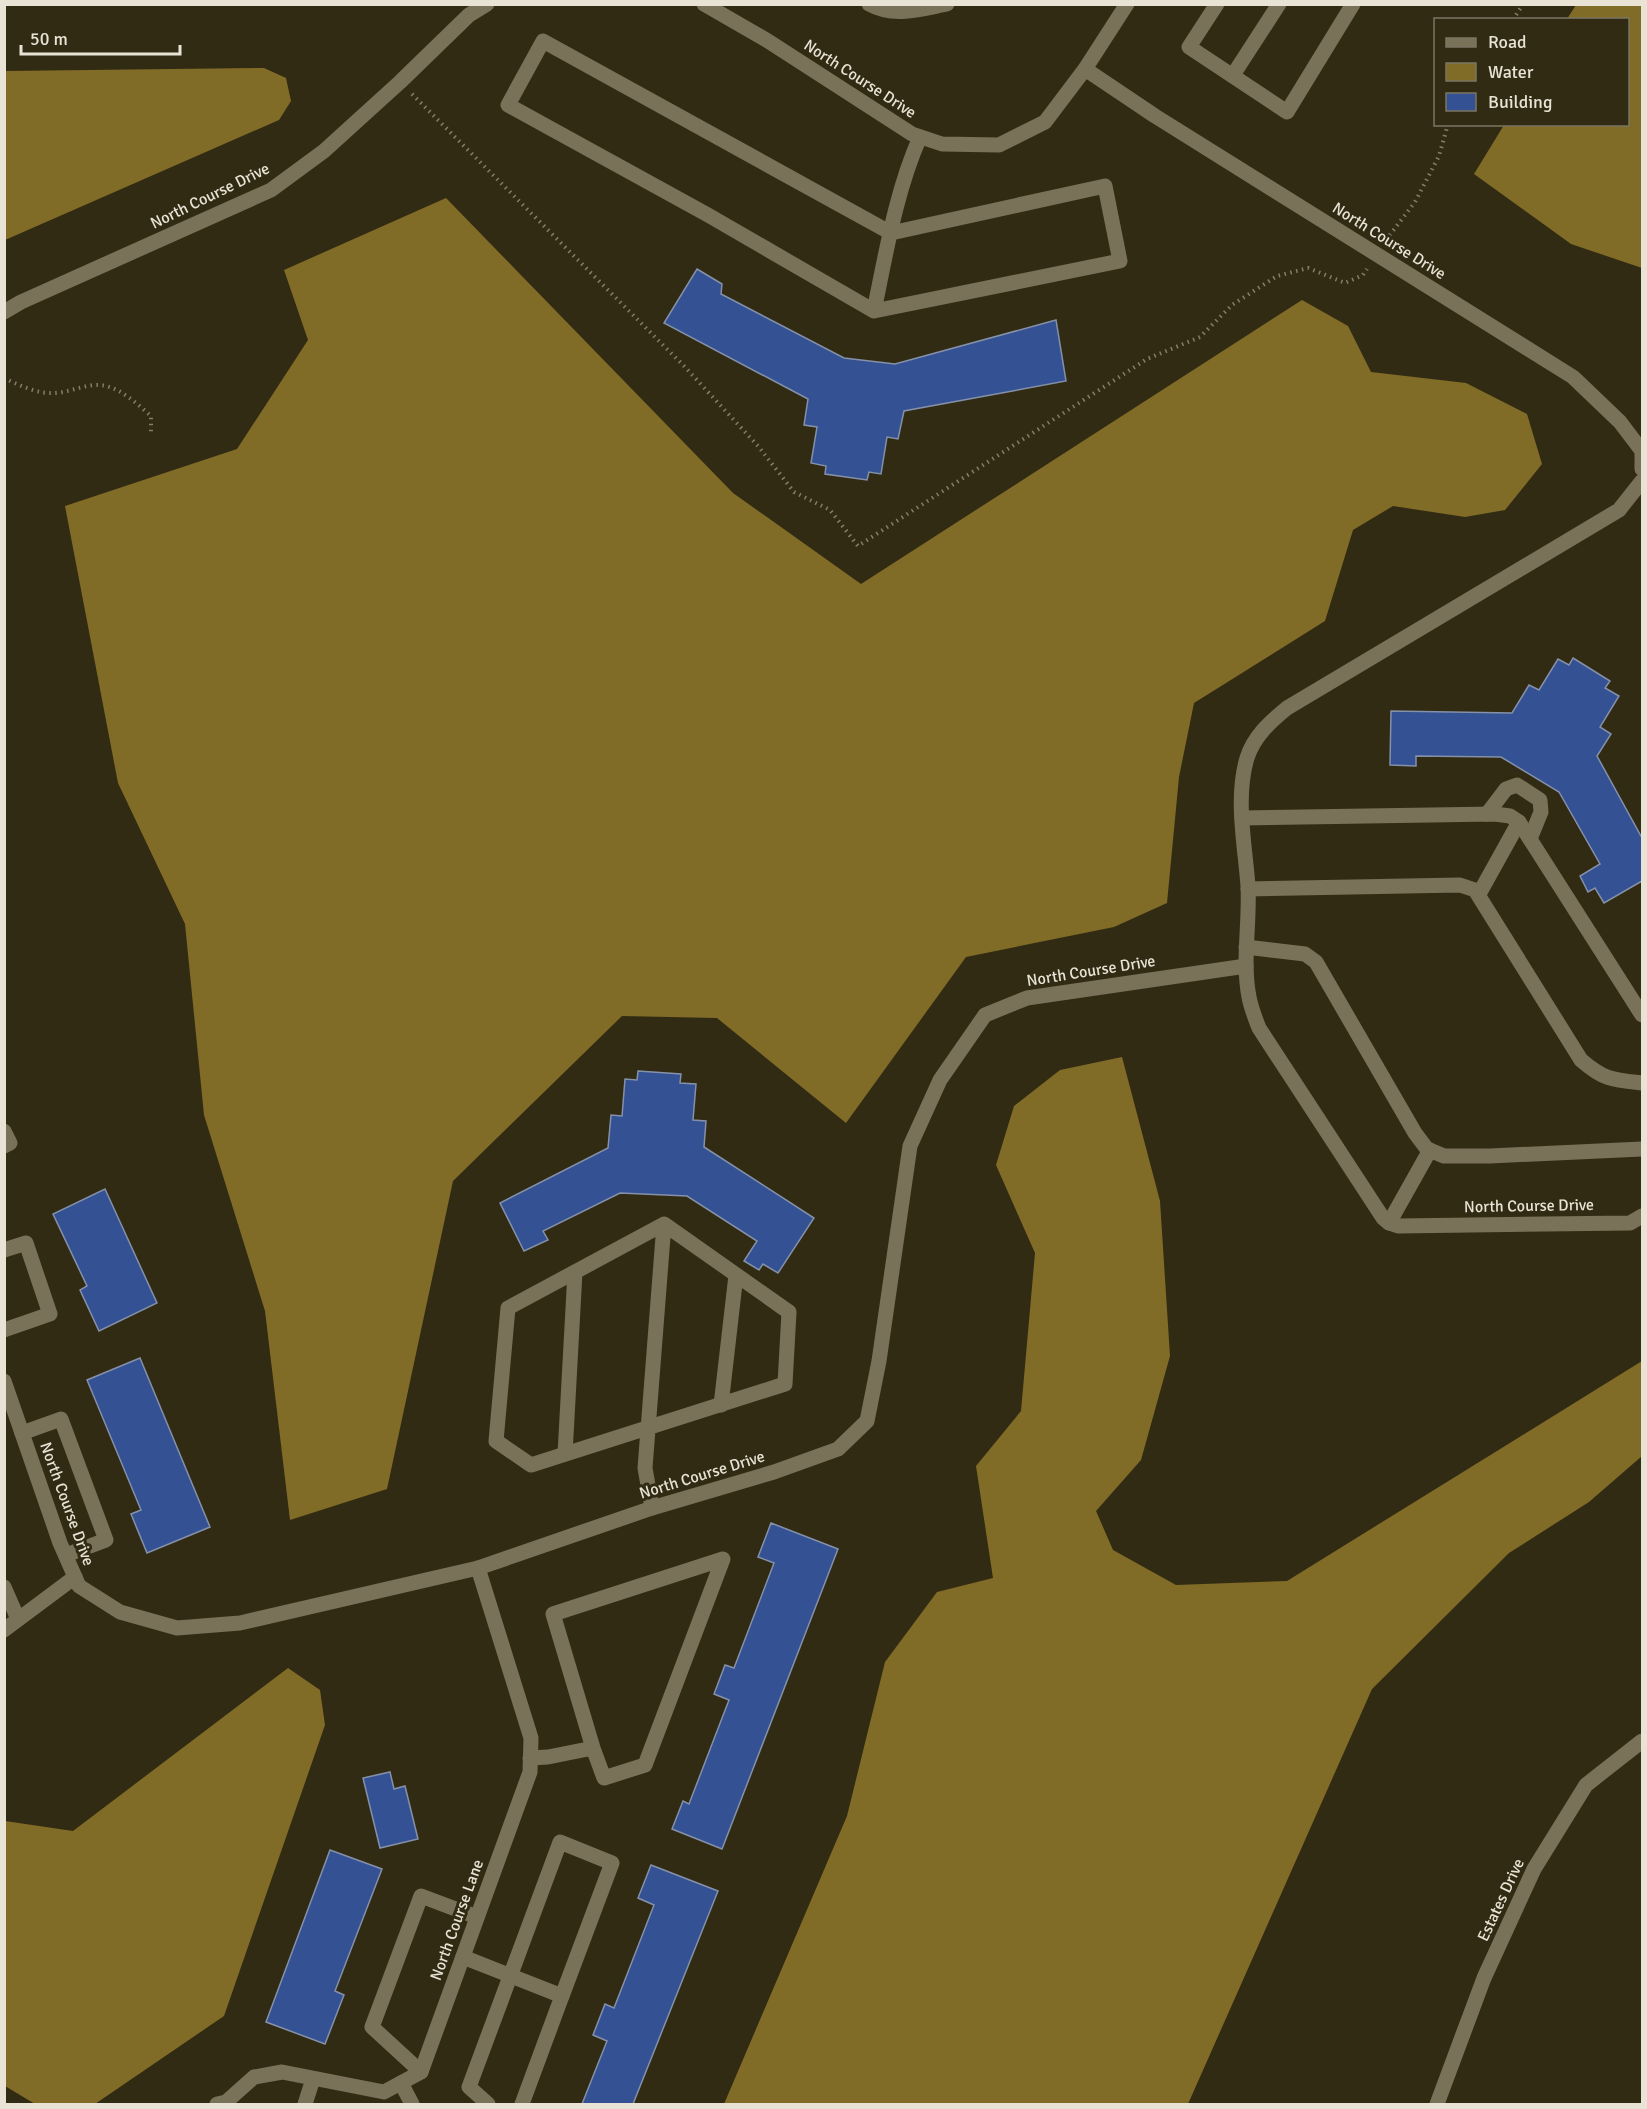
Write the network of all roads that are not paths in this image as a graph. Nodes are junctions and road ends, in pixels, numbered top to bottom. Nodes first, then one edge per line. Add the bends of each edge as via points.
1 (704, 4) edge
2 (868, 4) edge
3 (947, 4) edge
4 (1127, 4) edge
5 (1217, 4) edge
6 (1279, 4) edge
7 (1353, 4) edge
8 (479, 6) edge
9 (1085, 69) junction
10 (1233, 75) junction
11 (920, 136) junction
12 (891, 233) junction
13 (874, 311) junction
14 (4, 312) edge
15 (1642, 469) edge
16 (1642, 481) edge
17 (1487, 814) junction
18 (1242, 818) junction
19 (1520, 822) junction
20 (1530, 839) junction
21 (1248, 889) junction
22 (1479, 894) junction
23 (1246, 947) junction
24 (1246, 966) junction
25 (1642, 1015) edge
26 (1642, 1083) edge
27 (4, 1131) edge
28 (4, 1146) edge
29 (1642, 1149) edge
30 (1430, 1150) junction
31 (1642, 1216) edge
32 (1389, 1223) junction
33 (664, 1224) junction
34 (4, 1250) edge
35 (574, 1272) junction
36 (736, 1275) junction
37 (4, 1330) edge
38 (4, 1381) edge
39 (722, 1405) junction
40 (648, 1429) junction
41 (22, 1433) junction
42 (565, 1454) junction
43 (652, 1508) junction
44 (66, 1555) junction
45 (478, 1568) junction
46 (75, 1577) junction
47 (4, 1587) edge
48 (18, 1620) junction
49 (4, 1630) edge
50 (1642, 1741) edge
51 (593, 1748) junction
52 (530, 1758) junction
53 (477, 1917) junction
54 (462, 1958) junction
55 (511, 1975) junction
56 (562, 1996) junction
57 (421, 2072) junction
58 (314, 2079) junction
59 (401, 2083) junction
60 (217, 2104) edge
61 (305, 2104) edge
62 (412, 2104) edge
63 (488, 2104) edge
64 (522, 2104) edge
65 (1437, 2104) edge

1 - 11 street, North Course Drive
2 - 3 street via 902,13
4 - 9 street, North Course Drive
5 - 10 street via 1189,47
6 - 10 street
7 - 10 street via 1287,112
8 - 14 street, North Course Drive via 324,151 271,190
9 - 11 street, North Course Drive via 1045,122 999,146 942,144
9 - 15 street, North Course Drive via 1573,377 1642,451
11 - 12 street via 907,165
12 - 13 street
12 - 13 street via 1106,186 1120,261
12 - 13 street via 543,41 508,105
16 - 18 street via 1619,510 1287,708 1264,727 1248,756 1242,781
17 - 18 street
17 - 19 street via 1510,816
17 - 20 street via 1506,789 1517,785 1540,800 1541,812
18 - 21 street
19 - 20 street
19 - 22 street
20 - 25 street
21 - 22 street via 1460,885
21 - 23 street
22 - 26 street via 1581,1060 1611,1080
23 - 24 street
23 - 30 street via 1305,954 1316,962 1414,1133
24 - 32 street via 1258,1028
24 - 43 street, North Course Drive via 1027,998 985,1015 940,1080 910,1146 867,1421 838,1449
27 - 28 street via 10,1143
29 - 30 street via 1490,1156 1444,1155
30 - 32 street
31 - 32 street, North Course Drive via 1630,1223
33 - 35 street
33 - 36 street
33 - 40 street
34 - 37 street via 26,1243 50,1314
35 - 42 street
35 - 42 street via 508,1308 496,1441 531,1465
36 - 39 street
36 - 39 street via 789,1311 785,1384
38 - 41 street, North Course Drive
39 - 40 street
40 - 42 street
40 - 43 street via 645,1468
41 - 44 street, North Course Drive
41 - 44 street via 61,1419 106,1540
43 - 45 street, North Course Drive
44 - 46 street, North Course Drive
45 - 46 street, North Course Drive via 240,1623 177,1628 120,1612 80,1587
45 - 52 street, North Course Lane via 531,1738
46 - 48 street
47 - 48 street
48 - 49 street
50 - 65 street, Estates Drive via 1586,1785 1534,1869 1484,1978
51 - 51 street via 604,1778 645,1765 723,1559 553,1614
51 - 52 street
52 - 53 street, North Course Lane via 530,1772
53 - 54 street, North Course Lane
53 - 57 street via 421,1896 372,2027
54 - 55 street
54 - 57 street, North Course Lane
55 - 56 street
55 - 56 street via 560,1842 612,1863
55 - 63 street via 469,2087
56 - 64 street
57 - 59 street
58 - 59 street via 384,2092
58 - 60 street via 282,2072 254,2078
58 - 61 street
59 - 62 street

